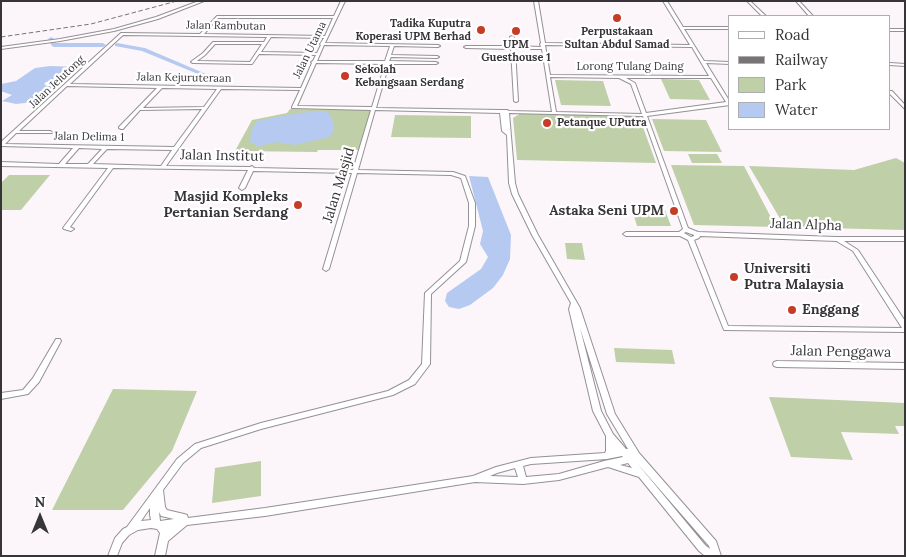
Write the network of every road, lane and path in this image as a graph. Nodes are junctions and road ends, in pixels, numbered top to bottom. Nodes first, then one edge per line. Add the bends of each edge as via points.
1 (203, 1) edge
2 (343, 1) edge
3 (536, 1) edge
4 (665, 1) edge
5 (748, 1) edge
6 (797, 1) edge
7 (763, 15) edge
8 (810, 15) edge
9 (336, 17) junction
10 (682, 28) junction
11 (728, 28) edge
12 (891, 30) edge
13 (905, 30) edge
14 (127, 34) joint
15 (201, 35) junction
16 (270, 36) junction
17 (325, 37) junction
18 (512, 37) dead end
19 (265, 44) junction
20 (322, 44) junction
21 (392, 46) junction
22 (438, 46) dead end
23 (543, 46) junction
24 (693, 46) junction
25 (466, 47) dead end
26 (1, 48) edge
27 (513, 48) junction
28 (259, 53) junction
29 (317, 54) junction
30 (390, 56) junction
31 (437, 57) dead end
32 (313, 62) junction
33 (703, 62) junction
34 (728, 62) edge
35 (387, 63) junction
36 (436, 63) dead end
37 (891, 64) edge
38 (905, 64) edge
39 (548, 76) junction
40 (619, 76) junction
41 (642, 76) junction
42 (712, 77) junction
43 (633, 83) junction
44 (67, 85) junction
45 (160, 87) junction
46 (220, 88) junction
47 (301, 90) junction
48 (892, 96) edge
49 (905, 96) edge
50 (516, 101) dead end
51 (728, 102) edge
52 (728, 104) edge
53 (139, 108) junction
54 (204, 108) junction
55 (374, 108) junction
56 (905, 108) edge
57 (432, 110) junction
58 (472, 110) junction
59 (532, 111) junction
60 (489, 112) junction
61 (504, 112) junction
62 (520, 112) junction
63 (554, 112) junction
64 (645, 115) junction
65 (505, 119) junction
66 (120, 128) dead end
67 (16, 132) junction
68 (50, 132) dead end
69 (1, 145) edge
70 (77, 147) junction
71 (106, 147) junction
72 (176, 149) junction
73 (1, 164) edge
74 (61, 165) junction
75 (90, 165) junction
76 (112, 166) junction
77 (163, 166) junction
78 (252, 168) junction
79 (356, 170) junction
80 (242, 188) dead end
81 (71, 229) dead end
82 (684, 232) junction
83 (626, 234) dead end
84 (694, 236) junction
85 (836, 239) junction
86 (868, 239) junction
87 (905, 239) edge
88 (855, 250) junction
89 (326, 269) dead end
90 (573, 304) junction
91 (905, 329) edge
92 (58, 341) dead end
93 (778, 364) dead end
94 (905, 366) edge
95 (1, 396) edge
96 (610, 436) junction
97 (637, 455) junction
98 (626, 457) junction
99 (605, 460) junction
100 (518, 465) junction
101 (640, 475) junction
102 (475, 478) junction
103 (523, 481) junction
104 (159, 489) junction
105 (211, 518) junction
106 (186, 521) junction
107 (158, 525) junction
108 (131, 528) junction
109 (166, 538) junction
110 (112, 556) edge
111 (160, 556) edge
112 (712, 556) edge
113 (716, 556) edge

1 - 26 street via 136,24
2 - 9 street, Jalan Utama
3 - 23 street
4 - 10 street
5 - 7 street
6 - 8 street
9 - 15 street via 217,17
9 - 17 street, Jalan Utama
10 - 11 street
10 - 24 street
12 - 13 street
14 - 15 street, Jalan Rambutan
14 - 44 street, Jalan Jelutong via 120,36
15 - 16 street, Jalan Rambutan
16 - 17 street, Jalan Rambutan
16 - 19 street
17 - 20 street, Jalan Utama
18 - 27 street
19 - 28 street
19 - 28 street via 214,43 193,62 248,63 254,61
20 - 21 street
20 - 29 street, Jalan Utama
21 - 22 street
21 - 30 street, Jalan Masjid
23 - 24 street
23 - 27 street
23 - 39 street
24 - 33 street
25 - 27 street
27 - 50 street
28 - 29 street
29 - 32 street, Jalan Utama
30 - 31 street
30 - 35 street, Jalan Masjid
32 - 35 street
32 - 47 street, Jalan Utama
33 - 34 street
33 - 42 street
35 - 36 street
35 - 55 street, Jalan Masjid
37 - 38 street
39 - 40 street, Lorong Tulang Daing
39 - 63 street
40 - 41 street, Lorong Tulang Daing
40 - 43 street
41 - 42 street, Lorong Tulang Daing
41 - 43 street
42 - 51 street
43 - 64 street
44 - 45 street, Jalan Kejuruteraan
44 - 67 street, Jalan Jelutong
45 - 46 street, Jalan Kejuruteraan
45 - 53 street
46 - 47 street, Jalan Kejuruteraan
46 - 54 street
47 - 55 street, Jalan Utama via 294,107
48 - 49 street
48 - 56 street
52 - 64 street
53 - 54 street
53 - 66 street
54 - 72 street
55 - 57 street
55 - 79 street, Jalan Masjid
57 - 58 street
57 - 60 street
58 - 59 street
58 - 61 street
59 - 61 street
59 - 63 street
60 - 61 street
60 - 65 street
61 - 62 street
61 - 65 street
62 - 63 street
62 - 65 street
63 - 64 street
64 - 82 street
65 - 90 street via 504,132 507,134 516,194
67 - 68 street
67 - 69 street, Jalan Jelutong
69 - 70 street, Jalan Delima 1
70 - 71 street, Jalan Delima 1
70 - 74 street
71 - 72 street, Jalan Delima 1
71 - 75 street
72 - 77 street
73 - 74 street, Jalan Institut
74 - 75 street, Jalan Institut
75 - 76 street, Jalan Institut
76 - 77 street, Jalan Institut
76 - 81 street via 66,228
77 - 78 street, Jalan Institut
78 - 79 street, Jalan Institut
78 - 80 street
79 - 89 street, Jalan Masjid
79 - 104 street, Jalan Institut via 457,174 463,177 472,203 472,226 463,262 428,293 426,364 421,374 390,393 206,442 189,452
82 - 83 street, Jalan Alpha
82 - 84 street, Jalan Alpha
84 - 85 street, Jalan Alpha
84 - 91 street via 726,328
85 - 86 street, Jalan Alpha
85 - 88 street
86 - 87 street, Jalan Alpha
86 - 88 street
88 - 91 street
90 - 96 street via 597,411
90 - 97 street via 578,308 611,414
92 - 95 street via 36,380 25,392
93 - 94 street, Jalan Penggawa
96 - 98 street
96 - 99 street via 610,452
97 - 98 street
97 - 113 street via 713,544
98 - 99 street
98 - 101 street
99 - 100 street via 554,458
99 - 101 street
99 - 103 street via 559,477
100 - 102 street
100 - 103 street
101 - 112 street
102 - 103 street
102 - 105 street via 321,504
104 - 105 street via 164,514
104 - 107 street via 154,508
104 - 108 street
105 - 106 street
106 - 107 street
106 - 109 street
107 - 108 street
107 - 109 street
108 - 110 street via 118,541
109 - 111 street

